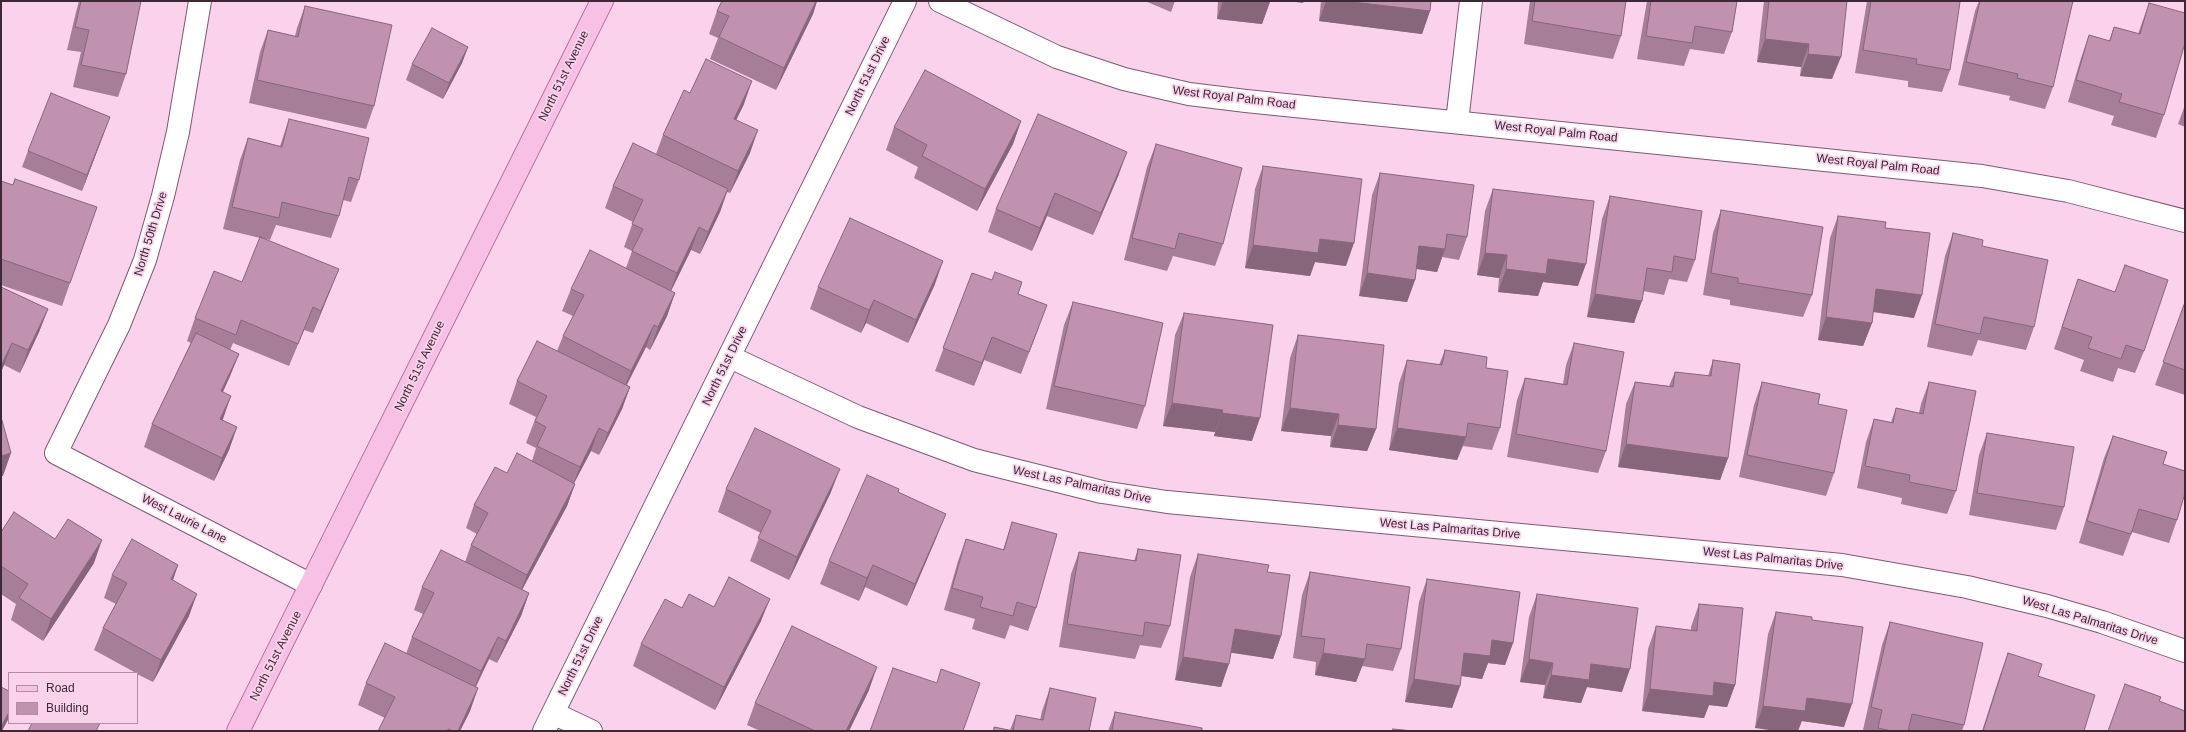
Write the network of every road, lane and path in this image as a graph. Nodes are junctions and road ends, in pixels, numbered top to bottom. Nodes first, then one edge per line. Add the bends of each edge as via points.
1 (200, 1) edge
2 (602, 1) edge
3 (905, 1) edge
4 (940, 1) edge
5 (1471, 1) edge
6 (1457, 122) junction
7 (2185, 221) edge
8 (730, 357) junction
9 (56, 453) joint
10 (311, 585) junction
11 (2185, 651) edge
12 (548, 722) edge
13 (238, 731) edge
14 (591, 731) edge

1 - 9 street, North 50th Drive via 178,132 145,260 120,325
2 - 10 main road, North 51st Avenue
3 - 8 street, North 51st Drive
4 - 6 street, West Royal Palm Road via 1057,57 1124,80 1189,94
5 - 6 street
6 - 7 street, West Royal Palm Road via 1982,176 2068,191
8 - 11 street, West Las Palmaritas Drive via 858,417 974,460 1102,492 1167,502 1842,565 1968,587 2039,604 2102,622
8 - 12 street, North 51st Drive
9 - 10 street, West Laurie Lane
10 - 13 main road, North 51st Avenue
12 - 14 street

